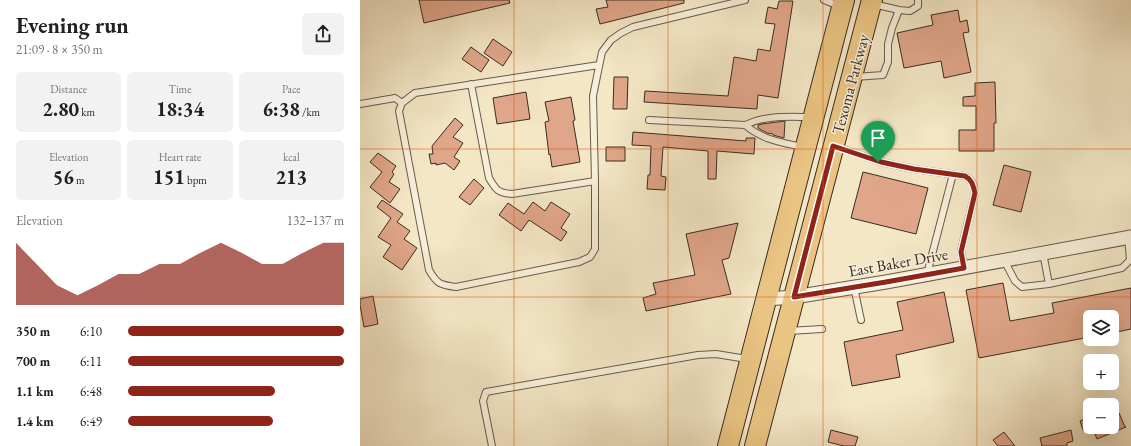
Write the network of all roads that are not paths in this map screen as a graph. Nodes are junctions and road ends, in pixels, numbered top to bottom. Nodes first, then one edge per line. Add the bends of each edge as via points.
1 (745, 0) edge
2 (918, 0) edge
3 (837, 2) edge
4 (872, 2) edge
5 (899, 10) junction
6 (599, 65) junction
7 (852, 77) junction
8 (471, 84) junction
9 (402, 103) junction
10 (360, 104) edge
11 (814, 117) junction
12 (649, 120) dead end
13 (745, 125) junction
14 (833, 146) junction
15 (806, 147) junction
16 (952, 174) junction
17 (595, 181) junction
18 (1130, 237) edge
19 (1043, 253) junction
20 (1004, 260) junction
21 (964, 268) junction
22 (927, 274) junction
23 (1049, 284) junction
24 (854, 287) junction
25 (794, 297) junction
26 (766, 299) junction
27 (861, 320) dead end
28 (822, 328) dead end
29 (785, 332) junction
30 (750, 360) junction
31 (492, 446) edge
32 (728, 446) edge
33 (755, 446) edge

1 - 6 lane via 633,26 611,40 602,52
2 - 5 lane via 918,6 910,11
3 - 11 main road, Texoma Parkway
4 - 5 lane
4 - 7 main road, Texoma Parkway
5 - 7 lane via 888,44 888,62 883,75
6 - 8 lane
6 - 17 lane via 593,96
7 - 14 main road, Texoma Parkway
8 - 9 lane via 415,93
8 - 17 lane via 489,178 495,189 512,194
9 - 10 lane via 396,98
9 - 17 lane via 399,111 429,270 434,280 443,285 456,288 578,262 590,257 595,249
11 - 13 lane via 772,117
11 - 15 main road, Texoma Parkway
12 - 13 lane
13 - 15 lane via 761,136
14 - 16 lane via 881,162
14 - 25 main road, Texoma Parkway
15 - 26 main road, Texoma Parkway
16 - 21 lane via 970,179 975,193 961,252
16 - 22 lane
18 - 19 street, East Baker Drive
18 - 23 lane via 1130,260 1122,268
19 - 20 street, East Baker Drive
19 - 23 lane
20 - 21 street, East Baker Drive
20 - 23 lane via 1015,281 1022,287
21 - 22 street, East Baker Drive
22 - 24 street, East Baker Drive
24 - 25 street, East Baker Drive
24 - 27 lane
25 - 26 street, East Baker Drive
25 - 29 main road, Texoma Parkway
26 - 30 main road, Texoma Parkway
28 - 29 lane
29 - 33 main road, Texoma Parkway
30 - 31 lane via 716,354 698,355 486,392 483,401
30 - 32 main road, Texoma Parkway

